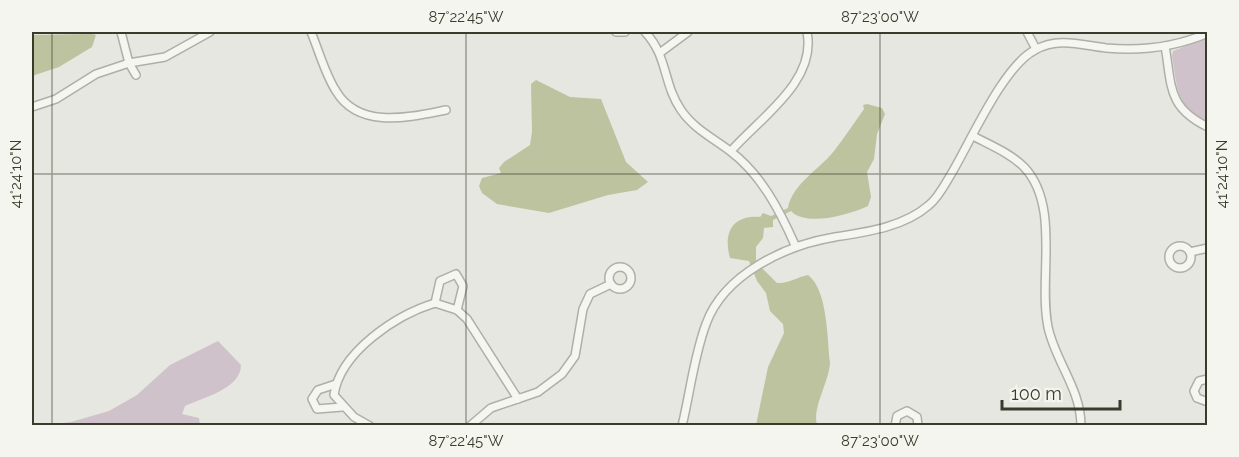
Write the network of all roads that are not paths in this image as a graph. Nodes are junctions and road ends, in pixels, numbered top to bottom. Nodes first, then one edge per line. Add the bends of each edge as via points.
1 (121, 32) edge
2 (210, 32) edge
3 (311, 32) edge
4 (616, 32) edge
5 (625, 32) edge
6 (645, 32) edge
7 (688, 32) edge
8 (807, 32) edge
9 (1027, 32) edge
10 (1208, 33) edge
11 (1165, 46) junction
12 (1036, 49) junction
13 (661, 52) junction
14 (129, 63) junction
15 (136, 75) dead end
16 (32, 107) edge
17 (446, 110) dead end
18 (1208, 127) edge
19 (973, 136) junction
20 (731, 151) junction
21 (795, 245) junction
22 (1208, 248) edge
23 (1190, 252) dead end
24 (611, 284) dead end
25 (435, 303) junction
26 (457, 310) junction
27 (1208, 379) edge
28 (336, 384) junction
29 (518, 399) junction
30 (1208, 402) edge
31 (342, 406) junction
32 (370, 426) edge
33 (470, 426) edge
34 (682, 426) edge
35 (895, 426) edge
36 (918, 426) edge
37 (1081, 426) edge

1 - 14 street
2 - 14 street via 165,57
3 - 17 street via 335,90 357,112 405,118
4 - 5 street
6 - 13 street
7 - 13 street
8 - 20 street via 808,52 798,79
9 - 12 street
10 - 11 street
11 - 12 street via 1106,48 1064,42
11 - 18 street via 1174,100 1187,116
12 - 19 street via 1023,56 1006,75
13 - 20 street via 669,85 682,112 705,135
14 - 15 street
14 - 16 street via 96,74 56,99
19 - 21 street via 930,205 890,225
19 - 37 street via 1018,163 1040,194 1047,325 1073,387
20 - 21 street via 774,202
21 - 34 street via 771,256 720,298 706,324
22 - 23 street
24 - 29 street via 590,294 583,309 575,356 562,374 538,392
25 - 26 street
25 - 26 street via 441,281 456,274 463,286
25 - 28 street via 398,318 372,339 355,354
26 - 29 street via 467,319
27 - 30 street via 1199,381 1194,391 1197,398
28 - 31 street via 334,396
28 - 31 street via 318,390 312,399 317,409
29 - 33 street via 491,408
31 - 32 street
35 - 36 street via 897,416 907,411 917,417

